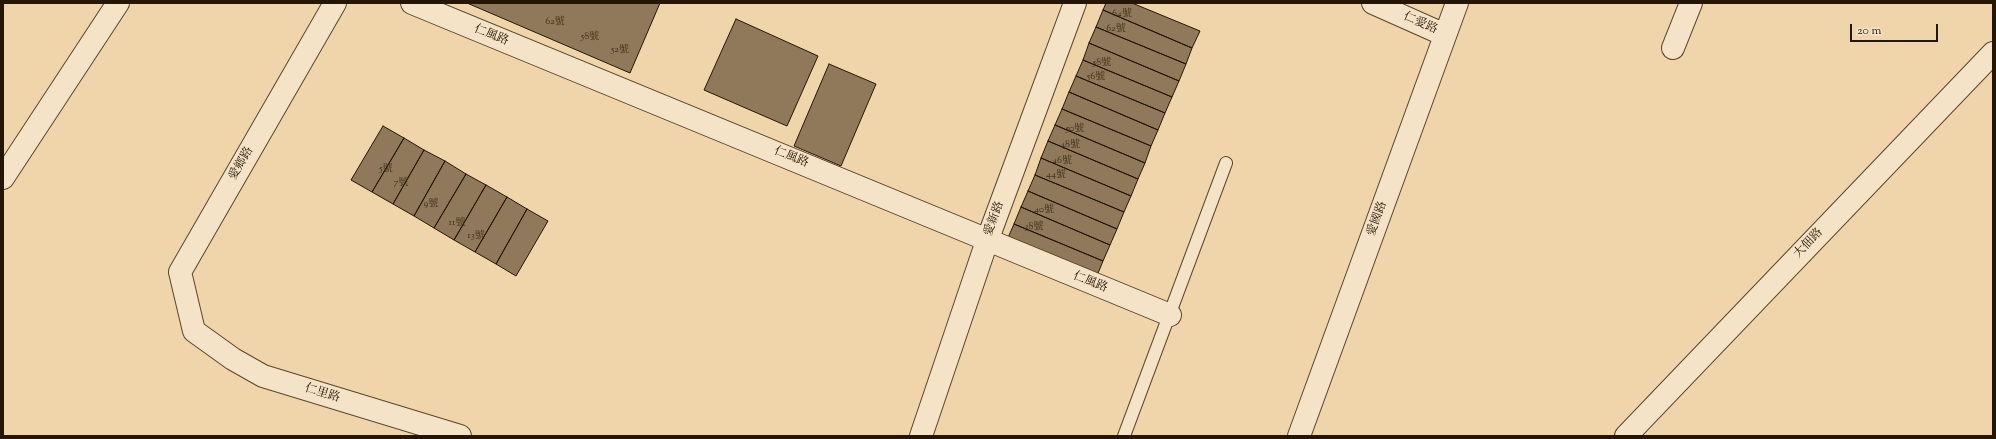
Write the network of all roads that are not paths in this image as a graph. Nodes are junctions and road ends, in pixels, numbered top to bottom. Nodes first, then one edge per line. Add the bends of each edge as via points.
1 (118, 3) edge
2 (335, 3) edge
3 (412, 3) edge
4 (1075, 3) edge
5 (1373, 3) edge
6 (1457, 3) edge
7 (1692, 3) edge
8 (1445, 35) junction
9 (1673, 48) dead end
10 (1993, 53) edge
11 (1226, 163) dead end
12 (3, 178) edge
13 (987, 241) junction
14 (1170, 315) junction
15 (194, 330) joint
16 (460, 436) edge
17 (921, 436) edge
18 (1124, 436) edge
19 (1300, 436) edge
20 (1626, 436) edge

1 - 12 street
2 - 15 street, 愛鄉路 via 180,272
3 - 13 street, 仁風路
4 - 13 street, 愛新路
5 - 8 street, 仁愛路
6 - 8 street, 愛國路
7 - 9 street
8 - 19 street, 愛國路
10 - 20 street, 大佃路
11 - 14 lane
13 - 14 street, 仁風路
13 - 17 street, 愛新路
14 - 18 lane
15 - 16 street, 仁里路 via 233,360 263,376

